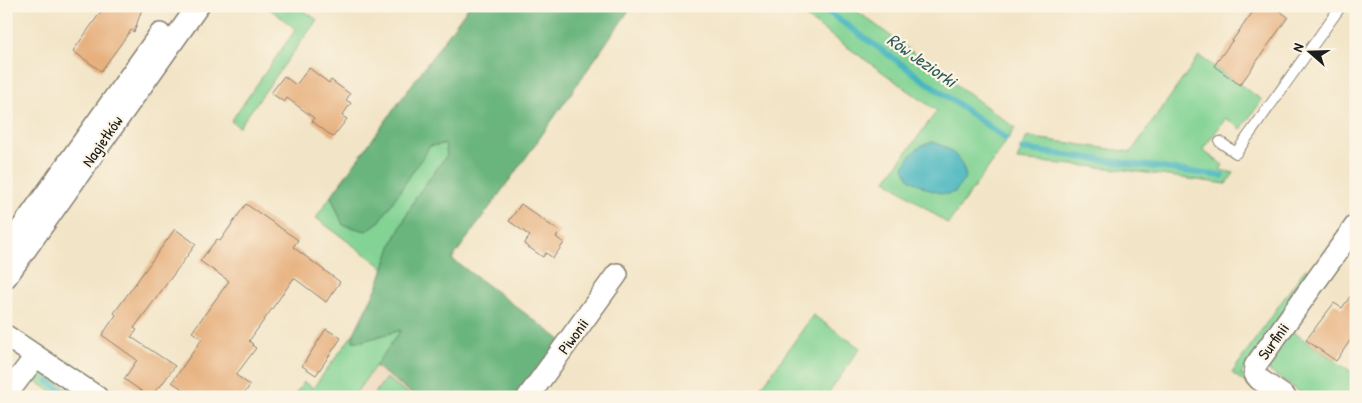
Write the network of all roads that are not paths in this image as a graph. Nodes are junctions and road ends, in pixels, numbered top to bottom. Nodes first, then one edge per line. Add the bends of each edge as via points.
1 (180, 6) edge
2 (198, 6) edge
3 (1341, 6) edge
4 (1220, 142) dead end
5 (1356, 225) edge
6 (6, 250) edge
7 (617, 274) dead end
8 (6, 277) edge
9 (6, 336) edge
10 (36, 356) junction
11 (6, 395) edge
12 (96, 397) edge
13 (528, 397) edge
14 (1285, 397) edge

1 - 6 street, Nagietków
2 - 8 street, Nagietków
3 - 4 lane via 1236,153
5 - 14 street, Surfinii via 1255,366 1259,379
7 - 13 street, Piwonii
9 - 10 street
10 - 11 street
10 - 12 street

